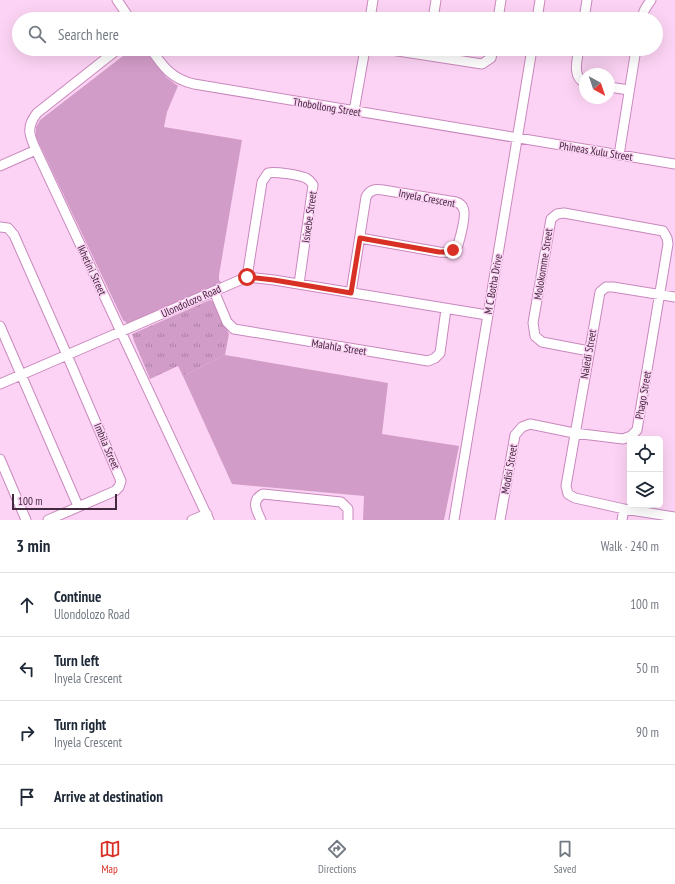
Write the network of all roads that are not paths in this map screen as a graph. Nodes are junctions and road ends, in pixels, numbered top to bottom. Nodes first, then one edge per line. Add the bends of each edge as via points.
1 (117, 0) edge
2 (373, 0) edge
3 (436, 0) edge
4 (501, 0) edge
5 (540, 0) edge
6 (587, 0) edge
7 (651, 0) edge
8 (125, 12) edge
9 (371, 12) edge
10 (434, 12) edge
11 (499, 12) edge
12 (538, 12) edge
13 (585, 12) edge
14 (644, 12) edge
15 (109, 56) edge
16 (156, 56) edge
17 (364, 56) edge
18 (446, 56) edge
19 (491, 56) edge
20 (531, 56) edge
21 (578, 56) edge
22 (635, 56) edge
23 (579, 78) edge
24 (615, 88) edge
25 (629, 90) junction
26 (354, 111) junction
27 (518, 138) junction
28 (36, 150) junction
29 (619, 155) junction
30 (675, 164) edge
31 (0, 166) edge
32 (0, 227) edge
33 (360, 238) junction
34 (247, 277) junction
35 (299, 284) junction
36 (214, 291) junction
37 (351, 293) junction
38 (660, 294) junction
39 (675, 297) edge
40 (446, 309) junction
41 (487, 315) junction
42 (0, 326) edge
43 (121, 332) junction
44 (589, 351) junction
45 (68, 355) junction
46 (21, 374) junction
47 (0, 384) edge
48 (574, 433) junction
49 (0, 459) edge
50 (78, 506) junction
51 (624, 508) junction
52 (208, 517) edge
53 (675, 517) edge
54 (26, 520) edge
55 (48, 520) edge
56 (192, 520) edge
57 (261, 520) edge
58 (348, 520) edge
59 (454, 520) edge
60 (500, 520) edge
61 (622, 520) edge

1 - 8 street
2 - 9 street
3 - 10 street
4 - 11 street
5 - 12 street
6 - 13 street
7 - 14 street
15 - 28 street, Ikhetini Street via 33,118 30,131
16 - 26 street, Thobollong Street via 168,72 187,83
17 - 26 street
18 - 19 street via 482,64
20 - 27 street, M C Botha Drive
21 - 23 street via 576,64
22 - 25 street
24 - 25 street
25 - 29 street
26 - 27 street, Thobollong Street
27 - 29 street, Phineas Xulu Street
27 - 41 street, M C Botha Drive
28 - 31 street
28 - 43 street, Ikhetini Street
29 - 30 street, Phineas Xulu Street
32 - 45 street via 8,228 14,235
33 - 33 street, Inyela Crescent via 366,197 375,190 456,202 464,209 458,246 449,252
33 - 37 street, Inyela Crescent
34 - 35 street, Ulondolozo Road
34 - 35 street, Isixebe Street via 261,184 268,173 274,172 304,177 313,185
34 - 36 street, Ulondolozo Road
35 - 37 street, Ulondolozo Road
36 - 40 street, Malahla Street via 225,318 234,328 428,361 440,353
36 - 43 street, Ulondolozo Road
37 - 40 street, Ulondolozo Road
38 - 39 street, Naledi Street
38 - 44 street, Naledi Street via 613,287 601,290
38 - 44 street, Molokomme Street via 668,241 663,231 564,213 554,216 548,231 533,323 534,336 542,342
38 - 48 street, Phago Street via 637,430 631,436 622,439
40 - 41 street, Ulondolozo Road
41 - 59 street, M C Botha Drive
42 - 46 street
43 - 45 street, Ulondolozo Road
43 - 52 street, Ikhetini Street
44 - 48 street, Naledi Street
45 - 46 street, Ulondolozo Road
45 - 50 street, Imbila Street via 121,481 115,491
46 - 47 street, Ulondolozo Road
46 - 50 street
48 - 51 street, Naledi Street via 566,482 568,494 575,498
48 - 60 street, Modisi Street via 530,424 516,432
49 - 54 street
50 - 55 street, Imbila Street
51 - 53 street
51 - 61 street
52 - 56 street
57 - 58 street via 254,502 263,494 341,502 348,509

